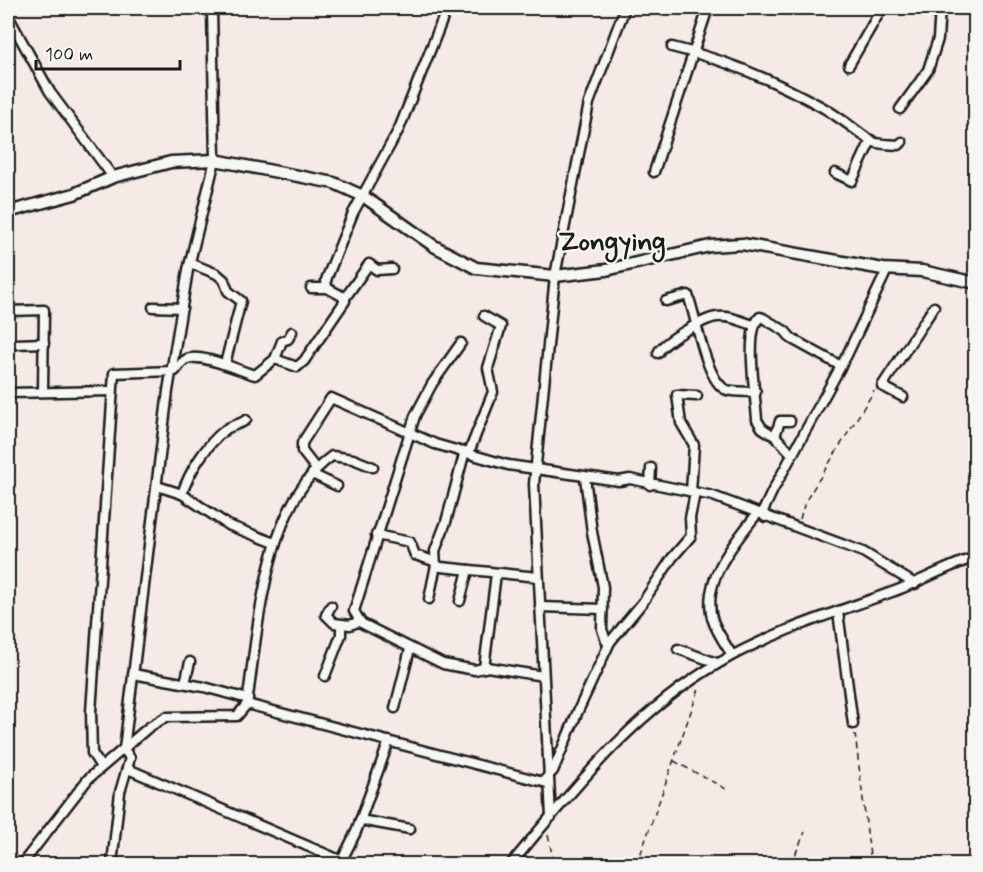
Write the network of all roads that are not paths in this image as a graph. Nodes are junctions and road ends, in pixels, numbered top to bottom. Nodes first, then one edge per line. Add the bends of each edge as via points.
1 (212, 8) edge
2 (447, 8) edge
3 (625, 8) edge
4 (708, 8) edge
5 (882, 8) edge
6 (940, 8) edge
7 (8, 16) edge
8 (672, 47) dead end
9 (694, 52) junction
10 (849, 64) dead end
11 (900, 108) dead end
12 (871, 140) junction
13 (902, 142) dead end
14 (215, 160) junction
15 (654, 172) dead end
16 (835, 173) dead end
17 (113, 177) junction
18 (363, 196) junction
19 (8, 212) edge
20 (190, 263) junction
21 (392, 269) dead end
22 (887, 270) junction
23 (555, 276) junction
24 (975, 283) edge
25 (311, 288) dead end
26 (327, 288) junction
27 (345, 298) junction
28 (666, 301) dead end
29 (153, 307) dead end
30 (182, 308) junction
31 (934, 308) dead end
32 (8, 311) edge
33 (484, 316) dead end
34 (699, 325) junction
35 (754, 325) junction
36 (292, 332) dead end
37 (44, 343) junction
38 (461, 343) dead end
39 (16, 344) dead end
40 (658, 353) dead end
41 (274, 359) junction
42 (225, 364) junction
43 (841, 366) junction
44 (172, 370) junction
45 (43, 391) junction
46 (112, 391) junction
47 (756, 392) junction
48 (8, 393) edge
49 (697, 396) dead end
50 (903, 397) dead end
51 (246, 420) dead end
52 (790, 421) dead end
53 (408, 433) junction
54 (775, 436) junction
55 (467, 451) junction
56 (792, 454) junction
57 (373, 467) dead end
58 (651, 468) dead end
59 (536, 469) junction
60 (314, 472) junction
61 (585, 477) junction
62 (650, 485) junction
63 (156, 486) junction
64 (337, 486) dead end
65 (693, 493) junction
66 (182, 494) junction
67 (761, 515) junction
68 (376, 535) junction
69 (275, 543) junction
70 (975, 557) edge
71 (436, 565) junction
72 (468, 570) junction
73 (496, 574) junction
74 (538, 577) junction
75 (915, 584) junction
76 (429, 599) dead end
77 (460, 601) dead end
78 (331, 606) dead end
79 (540, 607) junction
80 (603, 609) junction
81 (838, 612) junction
82 (360, 621) junction
83 (341, 625) junction
84 (610, 642) junction
85 (410, 649) junction
86 (678, 649) dead end
87 (732, 655) junction
88 (190, 662) dead end
89 (717, 663) junction
90 (484, 668) junction
91 (133, 674) junction
92 (325, 676) dead end
93 (543, 676) junction
94 (185, 683) junction
95 (248, 701) junction
96 (395, 708) dead end
97 (853, 724) road end
98 (389, 741) junction
99 (124, 749) junction
100 (101, 767) junction
101 (128, 769) junction
102 (547, 780) junction
103 (360, 820) junction
104 (549, 820) junction
105 (410, 829) dead end
106 (341, 863) edge
107 (22, 864) edge
108 (112, 864) edge
109 (511, 864) edge

1 - 14 street
2 - 18 street via 399,129
3 - 23 street via 590,103
4 - 9 street
5 - 10 street
6 - 11 street via 938,39 928,70
7 - 17 street via 50,92
8 - 9 street
9 - 12 street via 746,71 821,107
9 - 15 street
12 - 13 street via 898,145
12 - 16 street via 852,181
14 - 17 street via 171,162
14 - 18 street via 334,183
14 - 20 street
17 - 19 street via 74,194
18 - 23 street via 434,246 476,268
18 - 26 street via 352,213
20 - 30 street
20 - 42 street via 218,274 228,291 241,301
21 - 27 street via 377,270 369,264
22 - 23 street via 742,244 710,246 606,270
22 - 24 street via 922,271
22 - 43 street
23 - 59 street
25 - 26 street
26 - 27 street
27 - 41 street via 301,364 297,367
28 - 34 street via 688,295
29 - 30 street
30 - 44 street
31 - 50 street via 882,386
32 - 37 street via 44,310
33 - 55 street via 501,326 488,368 493,392
34 - 35 street via 724,316
34 - 40 street via 676,335
34 - 47 street via 704,353 721,386 728,391
35 - 43 street via 760,316
35 - 47 street via 751,348
36 - 41 street via 282,341
37 - 39 street
37 - 45 street
38 - 53 street via 432,384
41 - 42 street via 255,375
42 - 44 street via 188,358
43 - 56 street
44 - 46 street via 114,373
44 - 63 street
45 - 46 street
45 - 48 street
46 - 100 street via 90,720 92,753
47 - 54 street via 757,420 762,429
49 - 65 street via 677,395 681,423 694,445
51 - 66 street via 223,431 187,477
52 - 54 street via 780,421
53 - 55 street
53 - 60 street via 330,398 302,443 302,451
53 - 68 street
54 - 56 street
55 - 59 street via 508,465
55 - 71 street via 435,551
56 - 67 street
57 - 60 street via 332,456
58 - 62 street
59 - 61 street
59 - 74 street
60 - 64 street
60 - 69 street via 303,485
61 - 62 street via 630,479
61 - 80 street
62 - 65 street
63 - 66 street
63 - 91 street
65 - 67 street via 713,496
65 - 84 street via 691,536
66 - 69 street via 201,504 216,519
67 - 75 street via 863,552
67 - 87 street via 718,570 711,596 712,618
68 - 71 street via 410,542 415,555
68 - 82 street via 354,611
69 - 95 street via 261,603
70 - 75 street
71 - 72 street
71 - 76 street
72 - 73 street
72 - 77 street
73 - 74 street
73 - 90 street
74 - 79 street
75 - 81 street
78 - 83 street via 327,618
79 - 80 street
79 - 93 street
80 - 84 street via 602,629
81 - 87 street
81 - 97 street
82 - 83 street
82 - 85 street
83 - 92 street
84 - 102 street
85 - 90 street via 443,664
85 - 96 street
86 - 89 street
87 - 89 street
88 - 94 street
89 - 104 street via 663,701 602,755
90 - 93 street
91 - 94 street
91 - 99 street
93 - 102 street
94 - 95 street
95 - 98 street
95 - 99 street via 237,716 166,717
98 - 102 street
98 - 103 street
99 - 100 street
99 - 101 street via 130,758
100 - 107 street via 69,801
101 - 106 street
101 - 108 street via 120,792
102 - 104 street
103 - 105 street
103 - 106 street
104 - 109 street

